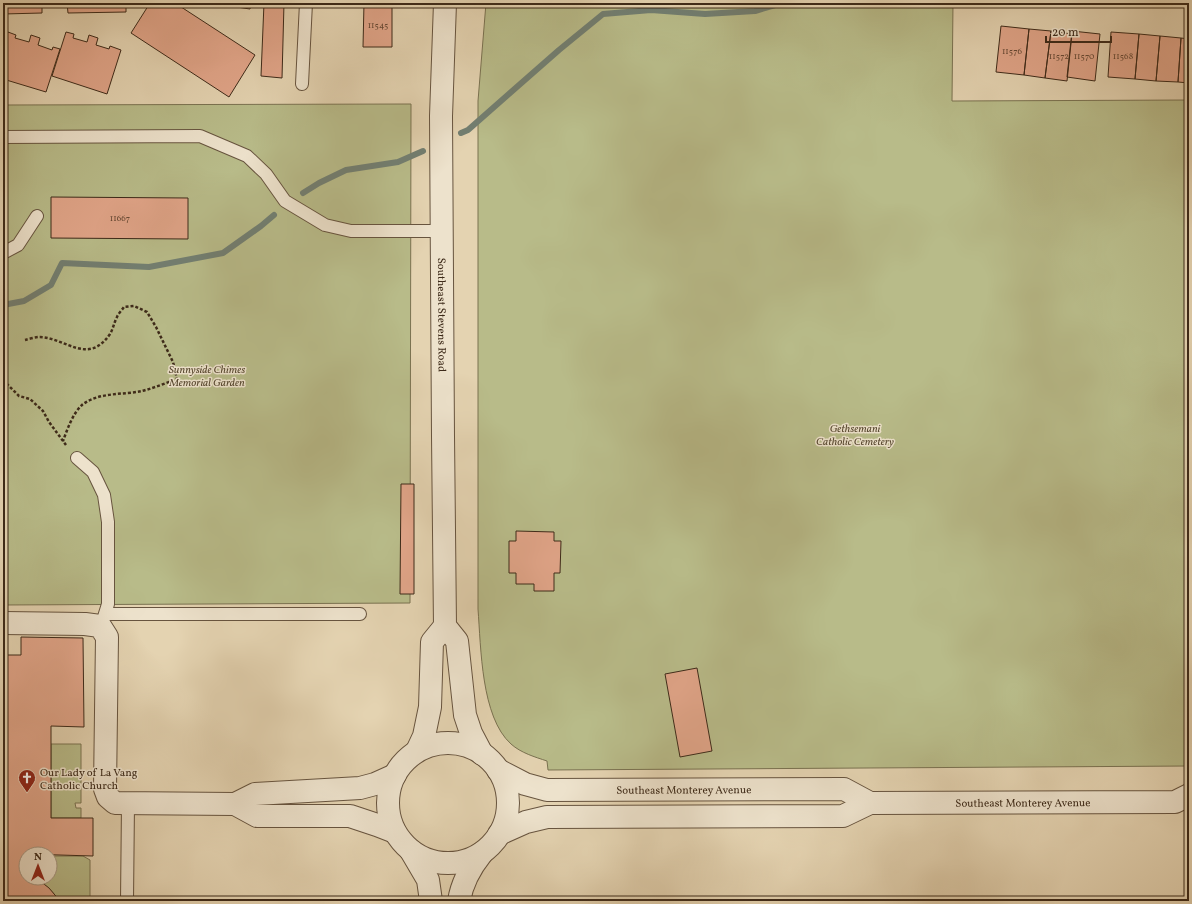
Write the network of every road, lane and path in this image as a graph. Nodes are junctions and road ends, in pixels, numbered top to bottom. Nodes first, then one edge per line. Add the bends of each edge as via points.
1 (306, 3) edge
2 (445, 3) edge
3 (302, 84) dead end
4 (3, 137) edge
5 (37, 216) dead end
6 (442, 231) junction
7 (3, 253) edge
8 (25, 340) dead end
9 (3, 380) edge
10 (63, 441) junction
11 (77, 458) joint
12 (360, 614) dead end
13 (103, 620) junction
14 (3, 624) edge
15 (445, 626) junction
16 (417, 751) junction
17 (482, 754) junction
18 (498, 770) junction
19 (395, 775) junction
20 (1184, 802) edge
21 (128, 803) junction
22 (870, 803) junction
23 (235, 804) junction
24 (396, 832) junction
25 (499, 834) junction
26 (411, 850) junction
27 (482, 853) junction
28 (127, 901) edge
29 (431, 901) edge
30 (459, 901) edge

1 - 3 lane
2 - 6 street, Southeast Stevens Road
4 - 6 lane via 200,136 247,156 266,174 285,201 325,225 351,231
5 - 7 lane via 18,245
6 - 15 street, Southeast Stevens Road
8 - 10 path via 40,337 87,350 100,345 110,334 117,316 124,307 134,306 147,312 173,362 177,379 142,391 98,397 82,405 71,420
9 - 10 path via 18,396 30,399 43,411
10 - 11 path
11 - 13 lane via 93,472 104,495 108,522 108,604
12 - 13 lane
13 - 14 street via 85,624
13 - 21 street via 107,636 105,789 108,797 115,803
15 - 16 street via 432,642 430,706 424,736
15 - 17 street via 457,640 465,715
16 - 17 street via 428,746 449,743 469,747
16 - 19 street via 401,765
17 - 18 street
18 - 22 street, Southeast Monterey Avenue via 524,784 547,790 844,789
18 - 25 street via 508,802 505,822
19 - 23 street via 360,788 255,794
19 - 24 street via 388,806
20 - 22 street, Southeast Monterey Avenue
21 - 23 street
21 - 28 lane
22 - 25 street, Southeast Monterey Avenue via 843,816 547,817 526,822
23 - 24 street via 257,816 350,816
24 - 26 street
25 - 27 street
26 - 27 street via 428,860 441,862 466,860
26 - 29 street via 428,880
27 - 30 street via 470,868

